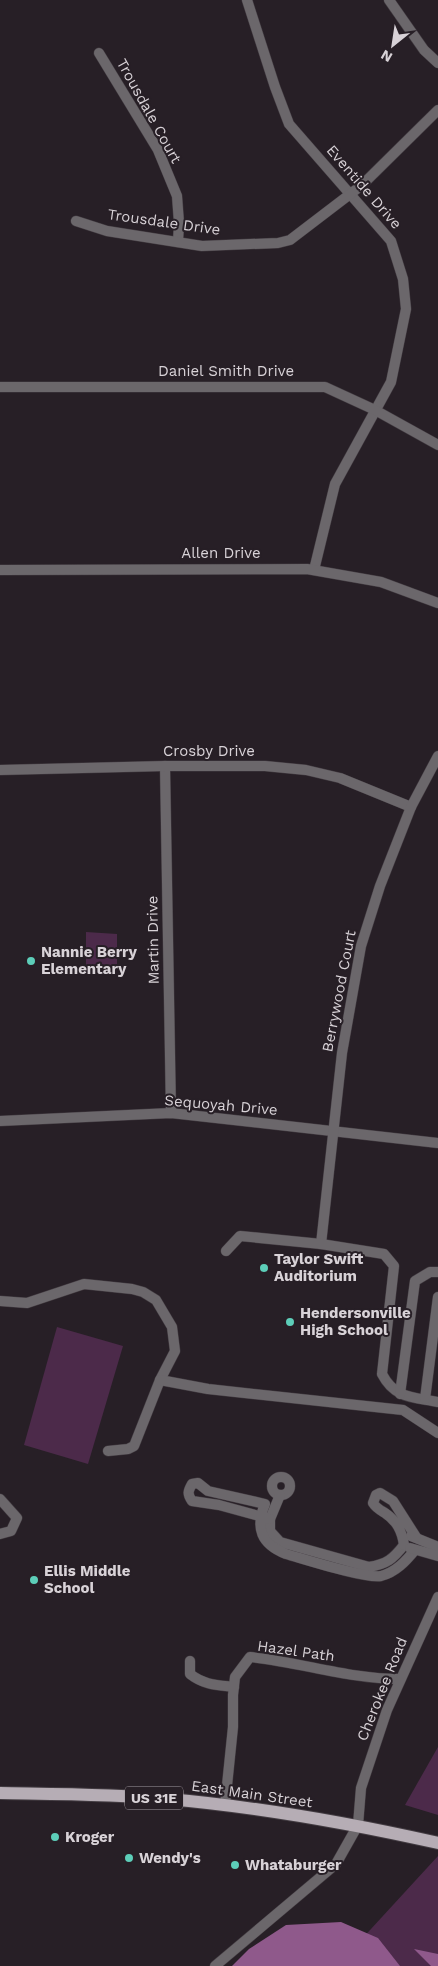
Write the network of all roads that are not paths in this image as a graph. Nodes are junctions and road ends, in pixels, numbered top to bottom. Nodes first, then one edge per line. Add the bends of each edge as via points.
1 (247, 0) edge
2 (388, 0) edge
3 (99, 54) dead end
4 (438, 63) edge
5 (438, 110) edge
6 (350, 194) junction
7 (76, 221) dead end
8 (178, 242) junction
9 (0, 388) edge
10 (375, 410) junction
11 (438, 445) edge
12 (0, 570) edge
13 (314, 570) junction
14 (438, 603) edge
15 (438, 756) edge
16 (165, 766) junction
17 (0, 770) edge
18 (411, 806) junction
19 (171, 1113) junction
20 (0, 1121) edge
21 (334, 1132) junction
22 (438, 1143) edge
23 (321, 1244) junction
24 (226, 1251) dead end
25 (438, 1272) edge
26 (438, 1297) edge
27 (0, 1301) edge
28 (160, 1380) junction
29 (400, 1394) junction
30 (425, 1399) junction
31 (438, 1402) edge
32 (438, 1433) edge
33 (108, 1450) dead end
34 (0, 1499) edge
35 (265, 1504) junction
36 (275, 1508) junction
37 (265, 1517) junction
38 (0, 1534) edge
39 (402, 1534) junction
40 (416, 1537) junction
41 (404, 1545) junction
42 (438, 1547) edge
43 (415, 1550) junction
44 (438, 1556) edge
45 (375, 1571) junction
46 (438, 1597) edge
47 (190, 1661) dead end
48 (400, 1679) junction
49 (234, 1687) junction
50 (0, 1793) edge
51 (225, 1805) junction
52 (358, 1825) junction
53 (438, 1843) edge
54 (214, 1966) edge

1 - 6 street, Eventide Drive via 289,124
2 - 4 street via 424,50
3 - 8 street, Trousdale Court via 158,150 177,196
5 - 6 street, Trousdale Drive
6 - 8 street, Trousdale Drive via 290,240 202,246
6 - 10 street, Eventide Drive via 391,241 403,279 406,309 391,382
7 - 8 street, Trousdale Drive via 107,231
9 - 10 street, Daniel Smith Drive via 312,386 326,387
10 - 11 street, Daniel Smith Drive
10 - 13 street, Eventide Drive via 336,484
12 - 13 street, Allen Drive
13 - 14 street, Allen Drive via 382,582
15 - 18 street, Berrywood Court
16 - 17 street, Crosby Drive
16 - 18 street, Crosby Drive via 265,766 306,770 340,778
16 - 19 street, Martin Drive
18 - 21 street, Berrywood Court via 361,946 342,1053
19 - 20 street, Sequoyah Drive
19 - 21 street, Sequoyah Drive
21 - 22 street, Sequoyah Drive
21 - 23 street, Berrywood Court
23 - 24 street via 240,1236
23 - 29 street via 384,1254 394,1266 382,1374 388,1387
25 - 29 street via 430,1272 415,1280
26 - 30 street
27 - 28 street via 27,1302 84,1284 143,1292 156,1300 172,1327 174,1351
28 - 32 street via 403,1410
28 - 33 street via 134,1446
29 - 30 street
30 - 31 street
34 - 38 street via 16,1518 11,1531
35 - 36 street
35 - 36 street via 277,1493
35 - 37 street
35 - 37 street via 208,1491 198,1484 192,1484 188,1490 192,1501
36 - 37 street
37 - 45 street via 260,1528 265,1541 278,1551
39 - 40 street
39 - 40 street via 393,1519 372,1503 376,1495 380,1493 393,1501
39 - 41 street
40 - 42 street
41 - 43 street
41 - 45 street via 396,1556
43 - 44 street
43 - 45 street via 399,1567 388,1573
46 - 48 street, Cherokee Road
47 - 49 street via 190,1674 197,1680
48 - 49 street, Hazel Path via 377,1679 250,1657 235,1677
48 - 52 street, Cherokee Road via 361,1788
49 - 51 street, Hazel Path
50 - 51 main road, East Main Street / US 31E via 165,1799
51 - 52 main road, East Main Street / US 31E
52 - 53 main road, East Main Street / US 31E
52 - 54 street via 336,1864

